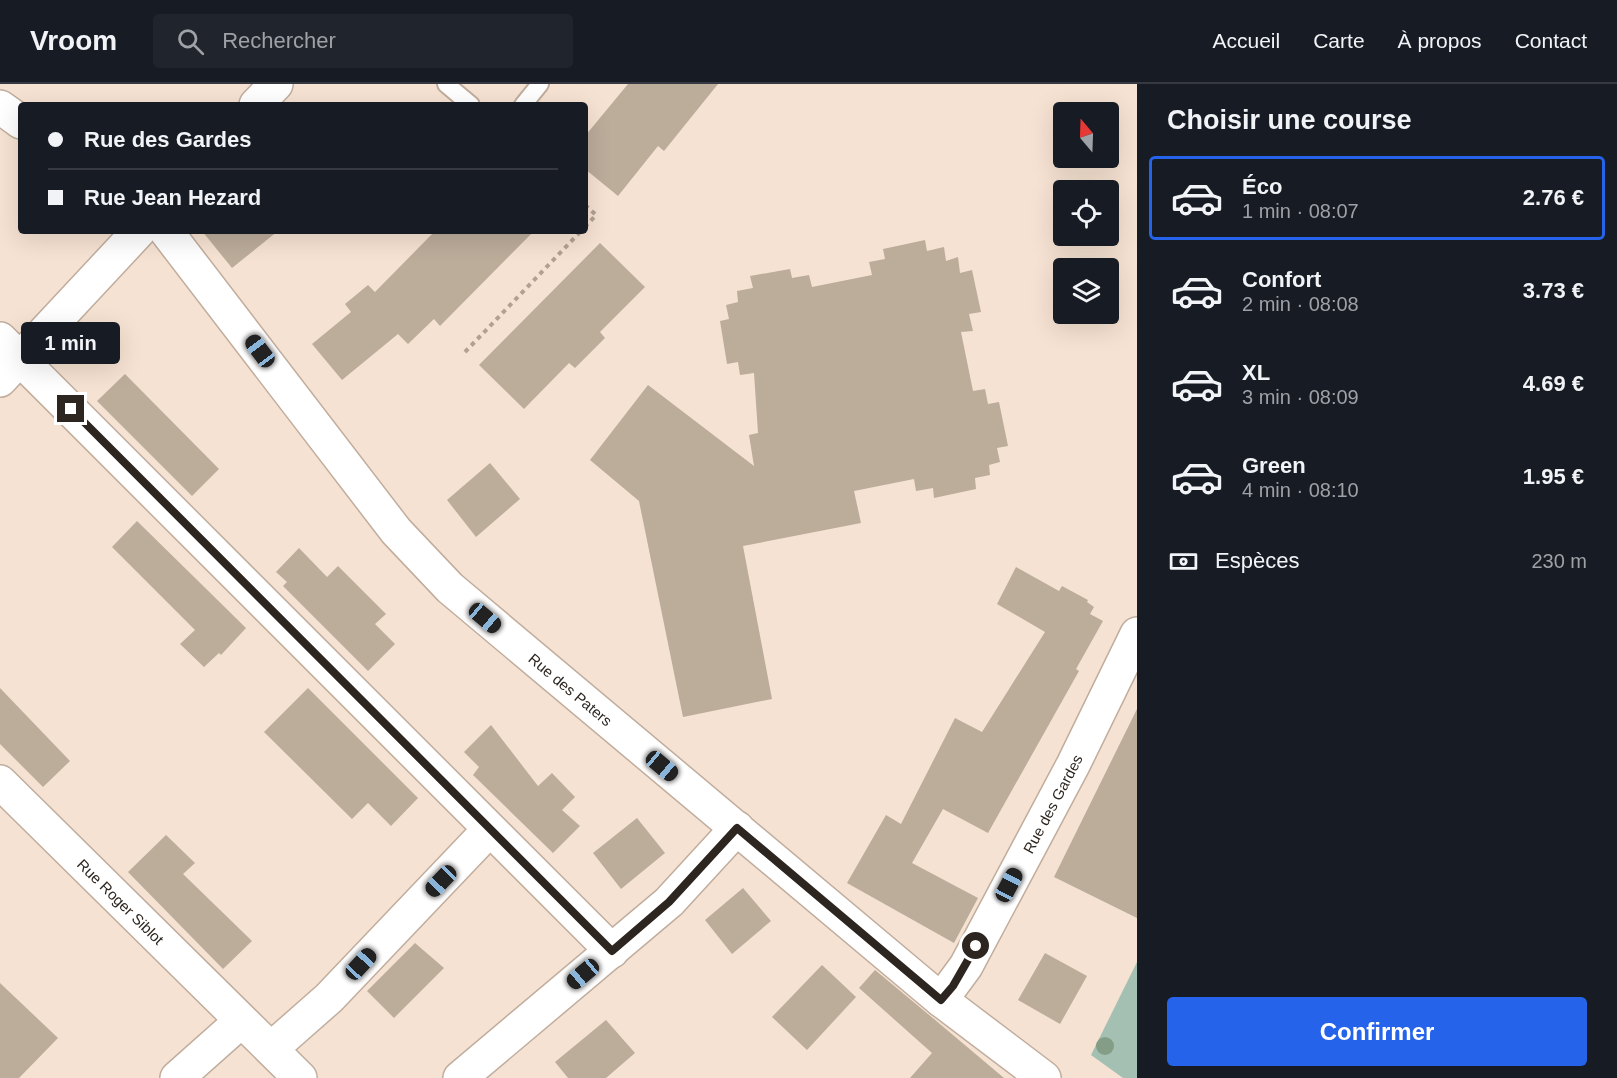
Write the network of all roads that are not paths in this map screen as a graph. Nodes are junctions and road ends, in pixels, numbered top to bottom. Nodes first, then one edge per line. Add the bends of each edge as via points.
1 (276, 84) edge
2 (446, 84) edge
3 (540, 84) edge
4 (259, 102) edge
5 (467, 102) edge
6 (525, 102) edge
7 (0, 107) edge
8 (18, 120) edge
9 (136, 234) edge
10 (168, 234) edge
11 (7, 359) edge
12 (1137, 634) edge
13 (0, 782) edge
14 (737, 828) junction
15 (489, 830) junction
16 (612, 951) junction
17 (941, 1000) junction
18 (240, 1022) junction
19 (271, 1049) junction
20 (177, 1078) edge
21 (300, 1078) edge
22 (460, 1078) edge
23 (1044, 1078) edge

1 - 4 street
2 - 5 lane
3 - 6 lane
7 - 8 street
9 - 11 street
10 - 14 street, Rue des Paters via 421,560
11 - 15 street
12 - 17 street, Rue des Gardes via 972,955
13 - 18 street, Rue Roger Siblot
14 - 16 street via 669,902
14 - 17 street, Rue des Paters
15 - 16 street
15 - 19 street via 329,998
16 - 22 street
17 - 23 street, Rue des Paters
18 - 19 street, Rue Roger Siblot
18 - 20 street
19 - 21 street, Rue Roger Siblot

